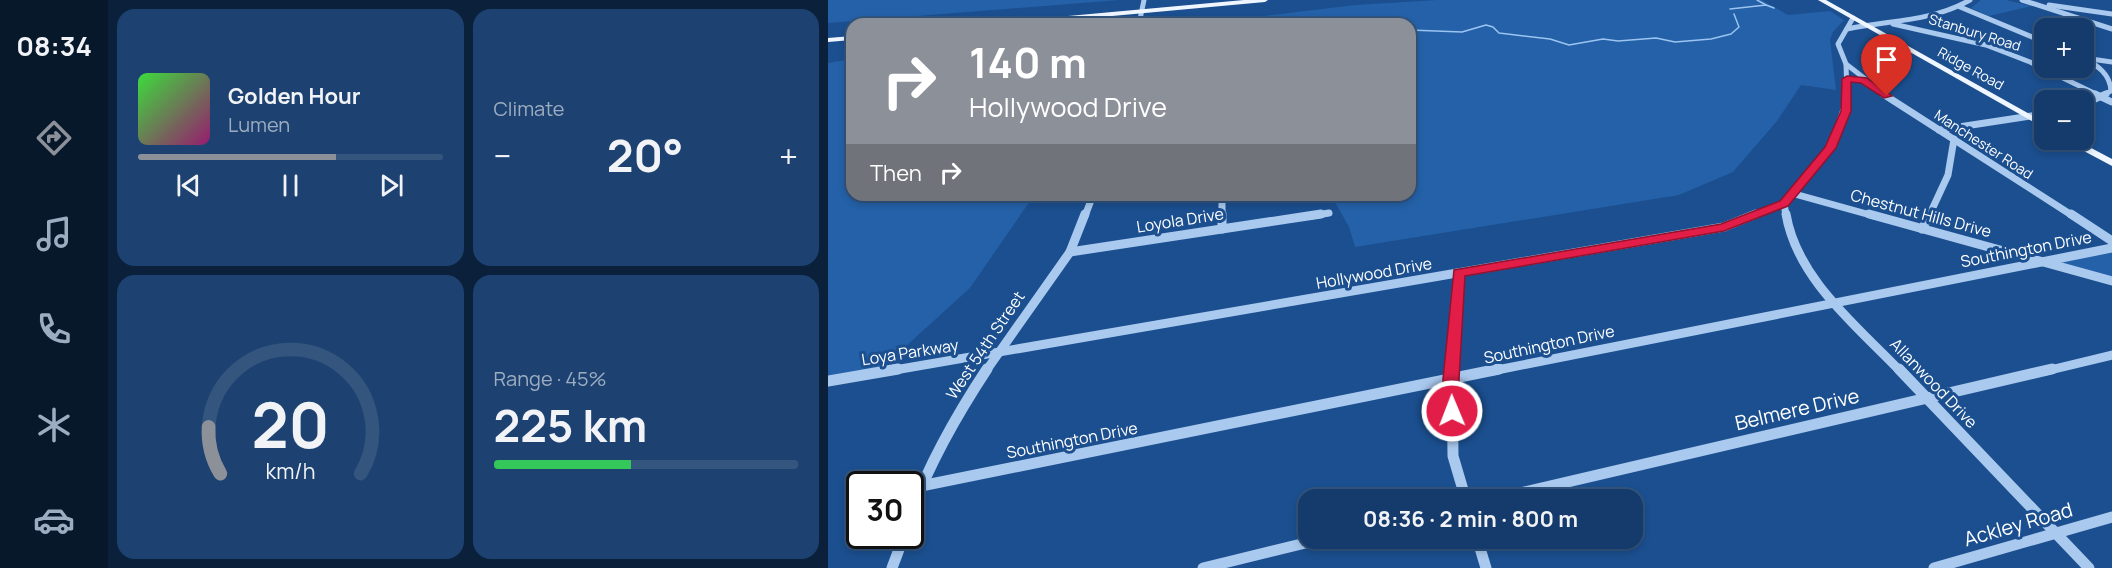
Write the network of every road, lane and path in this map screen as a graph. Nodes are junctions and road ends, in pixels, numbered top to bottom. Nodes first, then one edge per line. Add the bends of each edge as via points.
1 (1144, 0) edge
2 (1265, 0) edge
3 (1821, 0) edge
4 (1970, 0) edge
5 (2021, 0) edge
6 (2044, 0) edge
7 (1960, 7) junction
8 (1142, 11) junction
9 (2112, 14) edge
10 (1067, 18) edge
11 (1140, 18) edge
12 (1853, 18) junction
13 (1893, 24) junction
14 (1868, 26) junction
15 (1847, 29) junction
16 (2112, 29) edge
17 (846, 38) edge
18 (2034, 38) edge
19 (828, 40) edge
20 (2094, 59) edge
21 (2112, 62) edge
22 (1846, 64) junction
23 (2094, 65) edge
24 (1847, 79) junction
25 (1864, 80) junction
26 (2111, 91) edge
27 (2100, 96) junction
28 (2094, 99) edge
29 (2112, 102) edge
30 (2034, 115) edge
31 (2028, 116) junction
32 (2034, 119) edge
33 (1939, 130) junction
34 (1954, 139) junction
35 (2088, 150) edge
36 (2112, 163) edge
37 (1791, 193) junction
38 (1090, 201) edge
39 (1222, 201) edge
40 (1784, 203) junction
41 (1329, 213) dead end
42 (1222, 229) junction
43 (1922, 229) junction
44 (2112, 241) edge
45 (2112, 248) edge
46 (1070, 252) junction
47 (2041, 261) junction
48 (1459, 273) junction
49 (2112, 281) edge
50 (1835, 301) junction
51 (997, 353) junction
52 (2112, 355) edge
53 (1451, 379) junction
54 (828, 381) edge
55 (1929, 398) junction
56 (924, 480) edge
57 (924, 485) edge
58 (1463, 489) edge
59 (1537, 489) edge
60 (2112, 517) edge
61 (2056, 533) junction
62 (1298, 545) edge
63 (899, 549) edge
64 (1480, 549) edge
65 (892, 568) edge
66 (1203, 568) edge
67 (1486, 568) edge
68 (1934, 568) edge
69 (2089, 568) edge

1 - 8 street
2 - 8 main road
3 - 12 main road, Ridge Road
4 - 7 street
5 - 6 street
5 - 9 street
5 - 16 street
7 - 13 street
7 - 18 street
8 - 10 main road
8 - 11 street
12 - 14 main road, Ridge Road
12 - 15 street
13 - 14 street
13 - 27 street, Stanbury Road via 1986,45
14 - 15 street
14 - 31 main road, Ridge Road
15 - 22 street via 1838,44
17 - 19 main road
20 - 21 street
22 - 24 street
22 - 25 street, Manchester Road
23 - 26 street via 2106,74
24 - 25 street
24 - 37 street via 1846,111 1830,148
25 - 33 street, Manchester Road
26 - 27 street
27 - 28 street
27 - 29 street, Stanbury Road
30 - 31 street
31 - 32 main road, Ridge Road
31 - 33 street
33 - 34 street, Manchester Road
34 - 43 street via 1951,168
34 - 44 street, Manchester Road
35 - 36 main road
37 - 40 street
37 - 43 street, Chestnut Hills Drive
38 - 46 street, West 54th Street
39 - 42 street
40 - 48 street, Hollywood Drive via 1724,228
40 - 50 street, Allanwood Drive via 1788,234 1796,252 1812,278
41 - 42 street, Loyola Drive
42 - 46 street, Loyola Drive
43 - 47 street, Chestnut Hills Drive
45 - 47 street, Southington Drive
46 - 51 street, West 54th Street
47 - 49 street, Chestnut Hills Drive
47 - 50 street, Southington Drive
48 - 51 street, Hollywood Drive
48 - 53 street
50 - 53 street, Southington Drive
50 - 55 street, Allanwood Drive
51 - 54 street, Loya Parkway
51 - 56 street, West 54th Street via 950,426
52 - 55 street, Belmere Drive
53 - 57 street, Southington Drive
53 - 58 street via 1453,456
55 - 59 street, Belmere Drive
55 - 61 street, Allanwood Drive
60 - 61 street, Ackley Road
61 - 68 street, Ackley Road
61 - 69 street, Allanwood Drive
62 - 66 street
63 - 65 street
64 - 67 street

